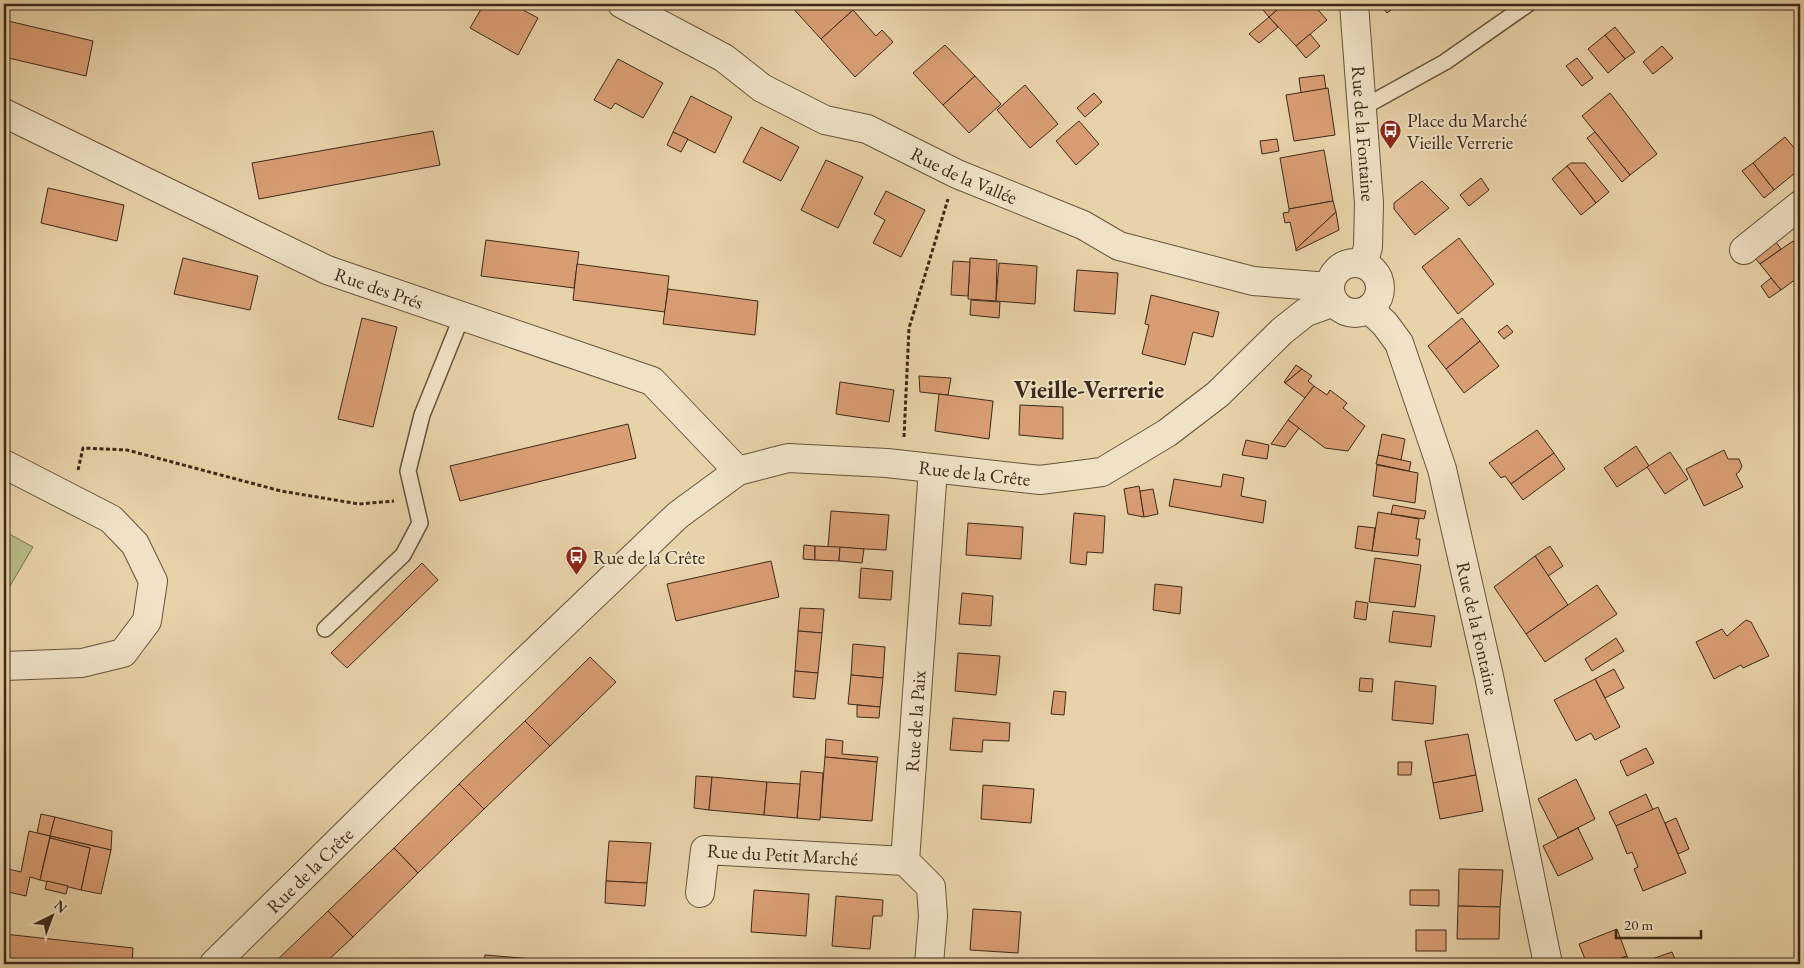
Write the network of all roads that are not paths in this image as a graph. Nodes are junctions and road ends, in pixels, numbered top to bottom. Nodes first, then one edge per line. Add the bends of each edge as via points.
1 (622, 4) edge
2 (1354, 4) edge
3 (1528, 4) edge
4 (1362, 108) junction
5 (4, 113) edge
6 (1800, 205) edge
7 (1744, 250) dead end
8 (1363, 264) junction
9 (1332, 295) junction
10 (1369, 309) junction
11 (462, 316) junction
12 (4, 464) edge
13 (933, 469) junction
14 (738, 471) junction
15 (325, 629) dead end
16 (4, 666) edge
17 (905, 861) junction
18 (700, 893) dead end
19 (214, 964) edge
20 (930, 964) edge
21 (1548, 964) edge

1 - 9 street, Rue de la Vallée via 724,58 762,88 825,120 867,129 957,174 1083,225 1119,246 1253,281
2 - 4 street, Rue de la Fontaine
3 - 4 lane via 1445,62
4 - 8 street, Rue de la Fontaine via 1368,203 1368,247
5 - 11 street, Rue des Prés via 327,270
6 - 7 street
8 - 9 street via 1345,264 1337,270 1331,278
8 - 10 street via 1373,270 1380,288 1378,298
9 - 10 street via 1344,311 1355,314
9 - 13 street, Rue de la Crête via 1282,331 1218,394 1167,433 1102,472 1040,480
10 - 21 street, Rue de la Fontaine via 1399,343 1442,469 1489,676
11 - 14 street, Rue des Prés via 652,381
11 - 15 lane via 422,415 408,471 420,523 403,555
12 - 16 street via 111,519 135,544 153,581 147,621 123,653 82,663
13 - 14 street, Rue de la Crête via 788,458
13 - 17 street, Rue de la Paix
14 - 19 street, Rue de la Crête via 678,515
17 - 18 street, Rue du Petit Marché via 705,850
17 - 20 street via 931,887

